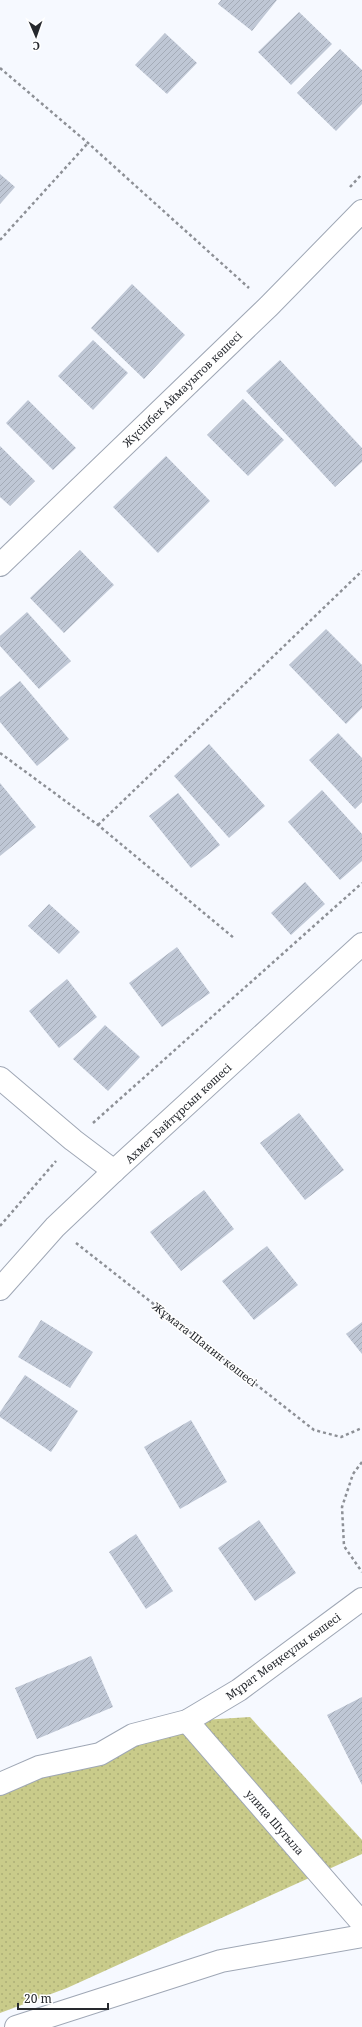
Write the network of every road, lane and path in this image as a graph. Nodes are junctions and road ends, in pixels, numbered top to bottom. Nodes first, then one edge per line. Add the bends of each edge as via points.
1 (0, 68) edge
2 (88, 143) junction
3 (362, 211) edge
4 (0, 240) edge
5 (269, 306) junction
6 (0, 564) edge
7 (362, 571) edge
8 (0, 753) edge
9 (98, 825) junction
10 (362, 883) edge
11 (234, 938) dead end
12 (362, 944) edge
13 (0, 1078) edge
14 (74, 1140) junction
15 (114, 1172) junction
16 (0, 1226) edge
17 (55, 1228) junction
18 (0, 1289) edge
19 (362, 1428) edge
20 (362, 1462) edge
21 (362, 1572) edge
22 (362, 1599) edge
23 (187, 1721) junction
24 (0, 1784) edge
25 (362, 1923) edge
26 (362, 1936) edge
27 (16, 2027) edge

1 - 2 path
2 - 4 path
2 - 5 path
3 - 5 street, Жүсіпбек Аймауытов көшесі
5 - 6 street, Жүсіпбек Аймауытов көшесі
7 - 9 path
8 - 9 path
9 - 11 path
10 - 14 path
12 - 15 street, Ахмет Байтұрсын көшесі
13 - 14 street
14 - 15 street
14 - 16 path
15 - 17 street, Ахмет Байтұрсын көшесі
17 - 18 street, Ахмет Байтұрсын көшесі
17 - 19 path, Жұмата Шанин көшесі via 314,1430 341,1437
20 - 21 path via 353,1474 342,1507 344,1546
22 - 23 street, Мұрат Мөңкеұлы көшесі via 239,1690
23 - 24 street, Мұрат Мөңкеұлы көшесі via 132,1735 100,1754 39,1767
23 - 25 street, улица Шугыла
26 - 27 street via 220,1961

